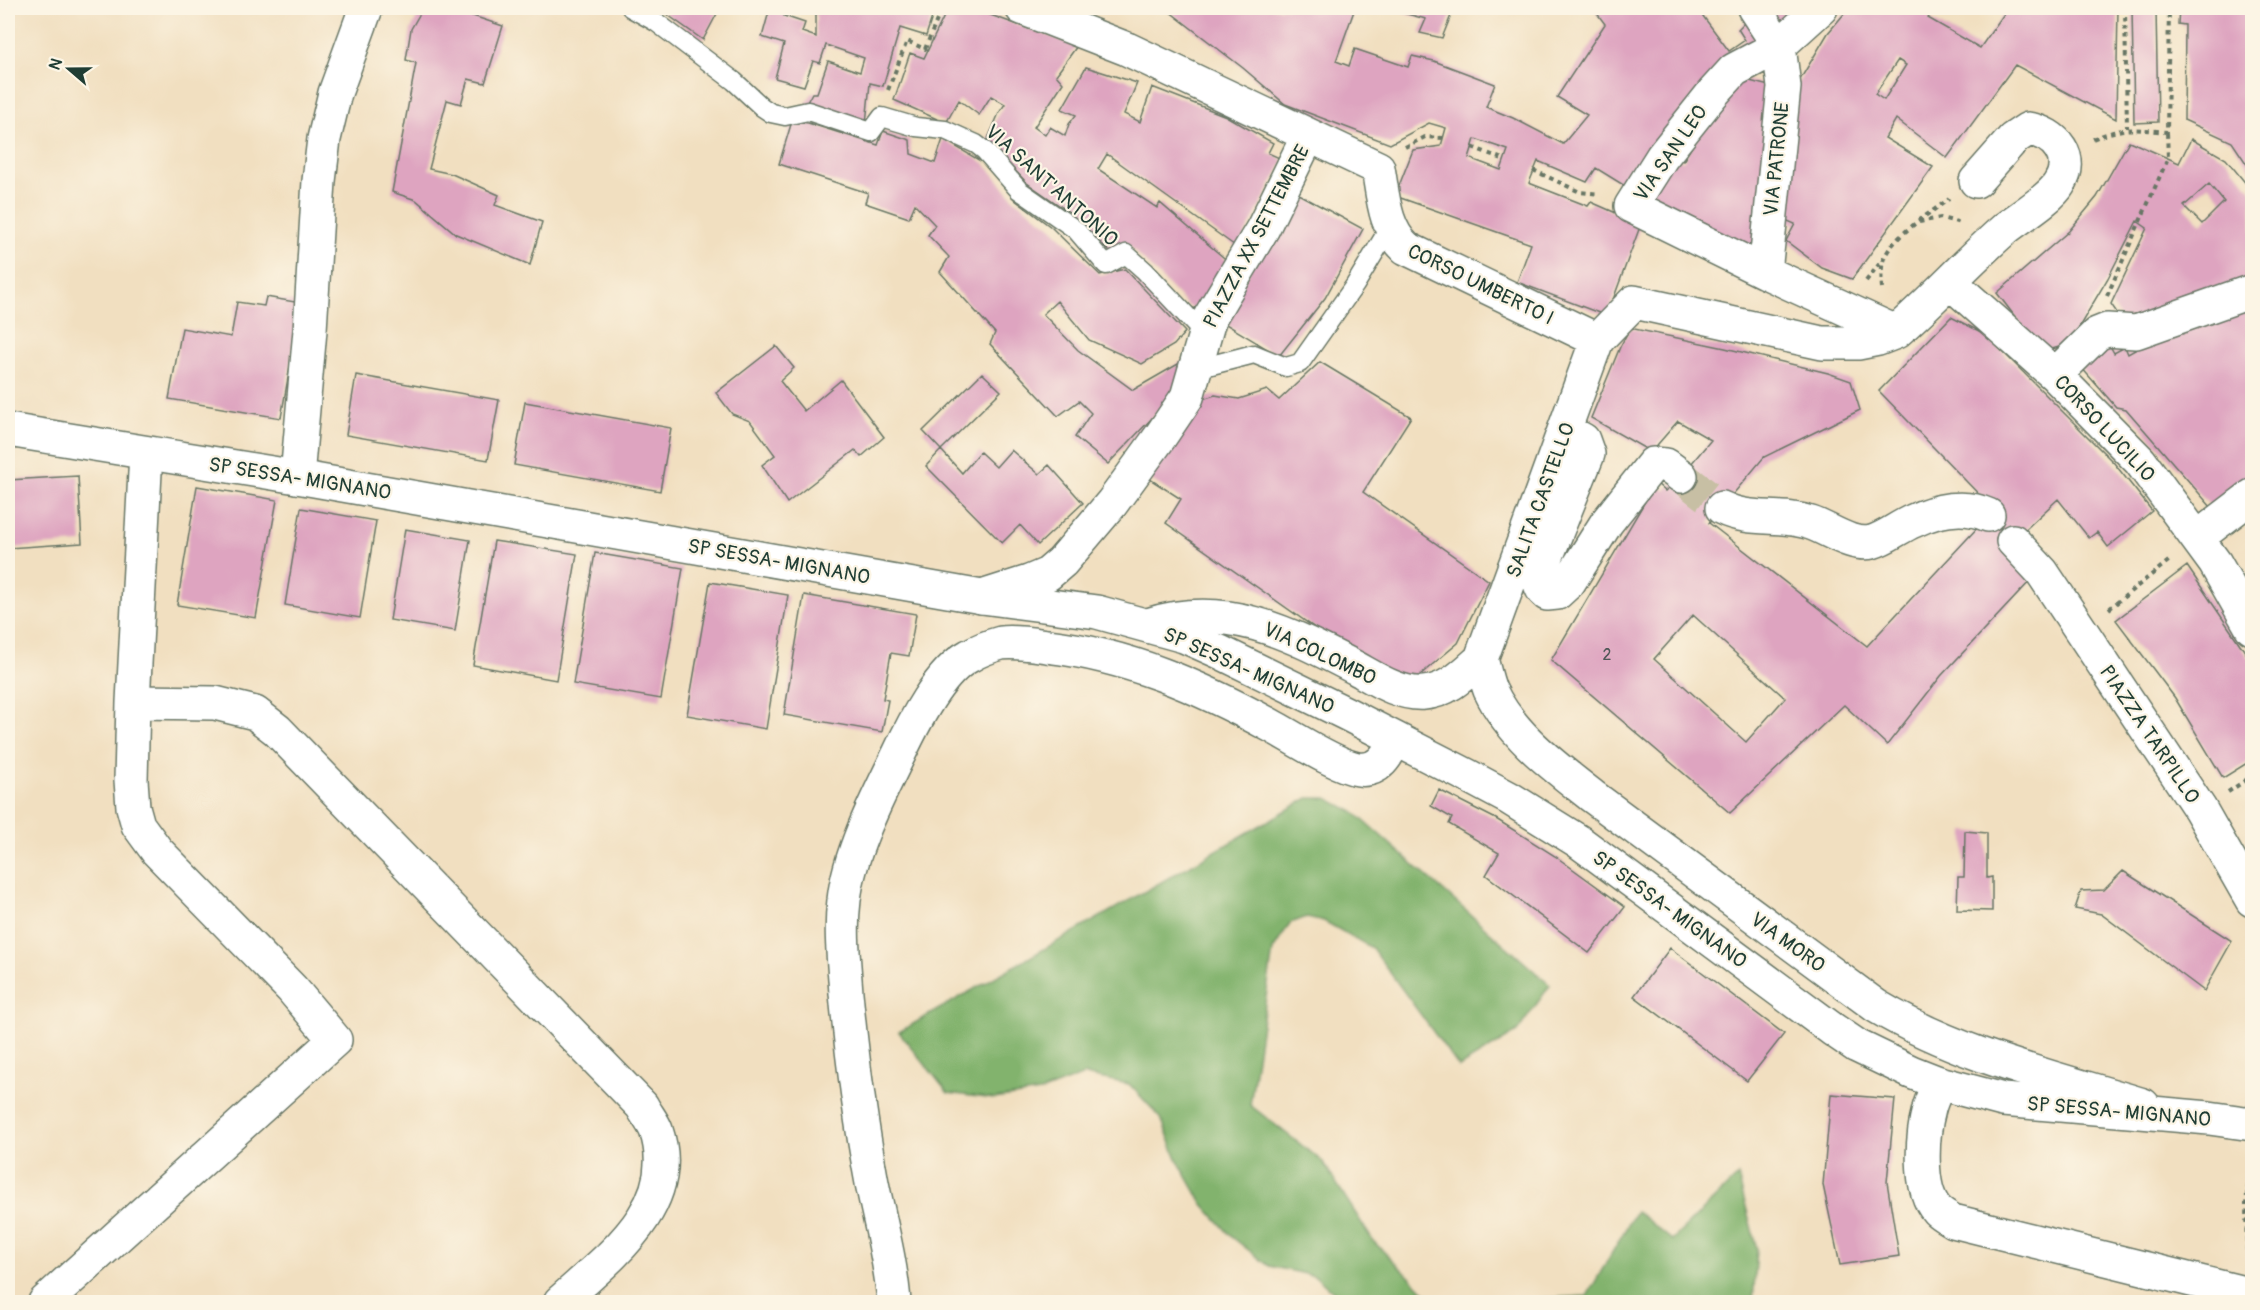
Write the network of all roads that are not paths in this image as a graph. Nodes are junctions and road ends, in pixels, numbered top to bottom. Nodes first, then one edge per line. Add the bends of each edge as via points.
1 (366, 8) edge
2 (631, 8) edge
3 (1022, 8) edge
4 (1754, 8) edge
5 (1821, 8) edge
6 (1779, 46) junction
7 (1308, 136) junction
8 (1976, 181) road end
9 (1390, 228) junction
10 (1765, 272) junction
11 (1950, 282) junction
12 (2253, 291) edge
13 (1896, 332) junction
14 (1204, 334) junction
15 (1598, 340) junction
16 (1196, 369) junction
17 (2055, 375) junction
18 (8, 430) edge
19 (1566, 430) junction
20 (146, 453) junction
21 (1681, 476) tunnel mouth
22 (297, 477) junction
23 (2253, 496) edge
24 (1722, 508) tunnel mouth
25 (1988, 515) dead end
26 (2197, 538) junction
27 (2013, 541) dead end
28 (2242, 583) edge
29 (982, 597) junction
30 (1148, 625) junction
31 (2253, 628) edge
32 (1481, 658) junction
33 (133, 702) junction
34 (1395, 739) junction
35 (2253, 900) edge
36 (1939, 1083) junction
37 (2173, 1114) junction
38 (2253, 1124) edge
39 (2250, 1294) edge
40 (896, 1298) edge
41 (45, 1302) edge
42 (560, 1302) edge

1 - 22 street via 335,93 320,162
2 - 14 lane, VIA SANT'ANTONIO via 656,22 771,113 785,116 808,111 871,132 882,117 945,130 976,144 1020,190 1076,230 1106,265 1126,254
3 - 7 street, CORSO UMBERTO I via 1126,49
4 - 6 street
5 - 6 street, VIA SAN LEO
6 - 10 street, VIA PATRONE via 1784,87
6 - 10 street, VIA SAN LEO via 1734,70 1662,157 1631,206
7 - 9 street, CORSO UMBERTO I via 1378,168
7 - 14 street, PIAZZA XX SETTEMBRE
8 - 11 street via 2013,139 2028,129 2050,136 2063,152 2066,170 2058,186
9 - 15 street, CORSO UMBERTO I via 1406,248
9 - 16 lane via 1356,285 1300,363 1286,367 1254,354
10 - 13 street, VIA SAN LEO
11 - 13 street
11 - 17 street, CORSO LUCILIO
12 - 17 street via 2136,332 2116,329 2097,334
13 - 15 street via 1858,344 1822,343 1634,302
14 - 16 street, PIAZZA XX SETTEMBRE
15 - 19 street, SALITA CASTELLO
16 - 29 street, PIAZZA XX SETTEMBRE via 1187,397 1160,437 1062,562 1048,574
17 - 26 street, CORSO LUCILIO via 2140,460
18 - 20 street, SP SESSA- MIGNANO
19 - 21 street via 1583,440 1588,454 1542,568 1539,580 1541,590 1547,594 1557,594 1569,582 1608,522 1653,464 1666,465
19 - 32 street, SALITA CASTELLO
20 - 22 street, SP SESSA- MIGNANO
20 - 33 street
22 - 29 street, SP SESSA- MIGNANO
23 - 26 street
24 - 25 street via 1734,514 1810,523 1850,539 1871,542 1938,512 1970,509
26 - 28 street, CORSO LUCILIO
27 - 35 street, PIAZZA TARPILLO via 2042,573 2200,809
28 - 31 street, CORSO LUCILIO
29 - 30 street, SP SESSA- MIGNANO via 1096,612
30 - 32 street, VIA COLOMBO via 1199,615 1256,622 1297,638 1400,690 1421,694 1452,684
30 - 34 street, SP SESSA- MIGNANO via 1220,652
32 - 37 street, VIA MORO via 1499,707 1555,766 1876,1006 1944,1042
33 - 41 street via 131,780 138,825 157,851 292,989 335,1040
33 - 42 street via 216,703 255,713 277,730 642,1106 656,1130 660,1153 660,1174 651,1206 639,1227
34 - 36 street, SP SESSA- MIGNANO via 1509,798 1578,841 1857,1046
34 - 40 street via 1385,759 1368,769 1358,769 1247,712 1155,671 1066,648 1004,642 966,657 947,674 924,707 873,809 844,898 842,938 851,1057
36 - 37 street, SP SESSA- MIGNANO via 2003,1100
36 - 39 street via 1926,1123 1925,1188 1937,1210 1953,1221
37 - 38 street, SP SESSA- MIGNANO

